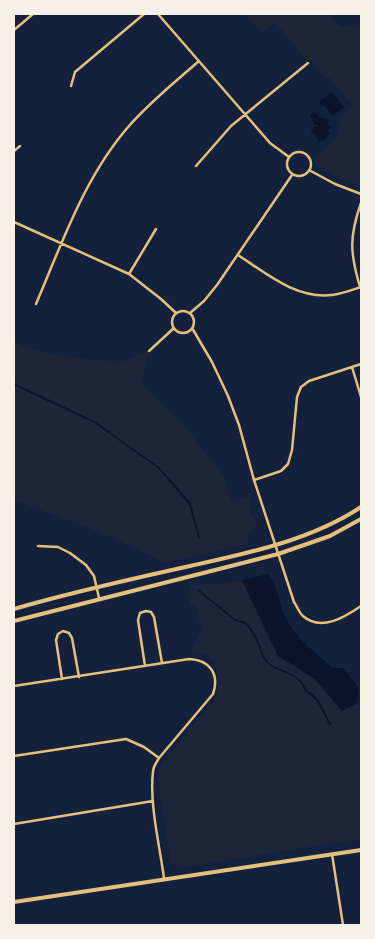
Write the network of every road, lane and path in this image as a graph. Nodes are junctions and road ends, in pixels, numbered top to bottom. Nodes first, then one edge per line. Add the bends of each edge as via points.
1 (33, 14) edge
2 (144, 14) edge
3 (158, 14) edge
4 (14, 30) edge
5 (199, 62) junction
6 (308, 62) dead end
7 (71, 86) dead end
8 (246, 115) junction
9 (20, 146) dead end
10 (14, 151) edge
11 (289, 157) junction
12 (196, 166) dead end
13 (309, 170) junction
14 (292, 174) junction
15 (361, 194) edge
16 (361, 204) edge
17 (14, 222) edge
18 (156, 229) dead end
19 (62, 243) junction
20 (238, 255) junction
21 (129, 274) junction
22 (361, 287) edge
23 (36, 304) dead end
24 (176, 313) junction
25 (190, 313) junction
26 (174, 328) junction
27 (192, 328) junction
28 (149, 351) dead end
29 (361, 364) edge
30 (352, 367) junction
31 (361, 397) edge
32 (254, 480) junction
33 (361, 507) edge
34 (361, 519) edge
35 (275, 545) junction
36 (38, 546) dead end
37 (278, 554) junction
38 (97, 587) junction
39 (99, 598) junction
40 (361, 606) edge
41 (14, 609) edge
42 (14, 621) edge
43 (162, 664) junction
44 (145, 666) junction
45 (79, 677) junction
46 (62, 679) junction
47 (14, 686) edge
48 (14, 756) edge
49 (159, 758) junction
50 (153, 801) junction
51 (14, 824) edge
52 (361, 850) edge
53 (332, 854) junction
54 (164, 878) junction
55 (14, 902) edge
56 (343, 925) edge

1 - 4 street
2 - 7 street via 75,72
3 - 5 street
5 - 8 street
5 - 19 street via 154,100 116,142 89,185
6 - 8 street
8 - 11 street via 270,143
8 - 12 street via 231,126
9 - 10 street
11 - 13 street via 295,152 304,153 310,159
11 - 14 street via 286,165
13 - 14 street via 303,176
13 - 15 street
14 - 20 street
16 - 22 street via 351,244
17 - 19 street
18 - 21 street
19 - 21 street
19 - 23 street
20 - 22 street via 301,293 333,295
20 - 25 street via 204,301
21 - 24 street
24 - 25 street via 183,310
24 - 26 street via 172,321
25 - 27 street via 194,323
26 - 27 street via 178,332
26 - 28 street
27 - 32 street via 228,396
29 - 30 street
30 - 31 street
30 - 32 street via 309,381 301,388 288,464 282,471
32 - 35 street
33 - 35 main road via 324,527
34 - 37 main road via 330,536
35 - 37 street
35 - 38 main road
36 - 38 street via 58,547 70,553 86,565
37 - 39 main road
37 - 40 street via 294,602 303,616 319,624 338,620
38 - 39 street
38 - 41 main road
39 - 42 main road
43 - 44 street
43 - 44 street via 154,617 146,611 140,613 138,620
43 - 49 street via 189,659 203,661 209,666 215,683 213,694
44 - 45 street
45 - 46 street
45 - 46 street via 72,638 63,631 56,640
46 - 47 street
48 - 49 street via 126,739
49 - 50 street via 152,773
50 - 51 street
50 - 54 street
52 - 53 main road
53 - 54 main road
53 - 56 street
54 - 55 main road

